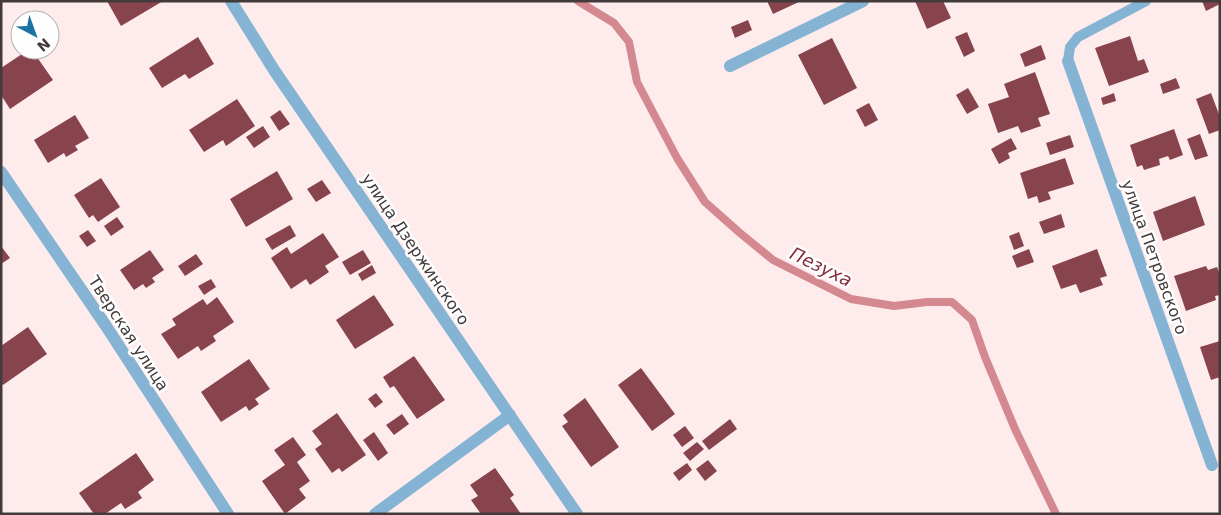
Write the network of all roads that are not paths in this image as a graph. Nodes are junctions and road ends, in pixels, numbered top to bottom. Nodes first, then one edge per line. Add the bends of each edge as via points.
1 (231, 1) edge
2 (863, 1) edge
3 (1146, 1) edge
4 (1068, 61) joint
5 (730, 66) dead end
6 (1, 172) edge
7 (510, 415) junction
8 (1212, 465) dead end
9 (228, 514) edge
10 (375, 514) edge
11 (577, 514) edge

1 - 7 street, улица Дзержинского via 274,70
2 - 5 street
3 - 4 lane via 1078,37 1070,47
4 - 8 street, улица Петровского
6 - 9 street, Тверская улица via 101,318
7 - 10 street
7 - 11 street, улица Дзержинского

